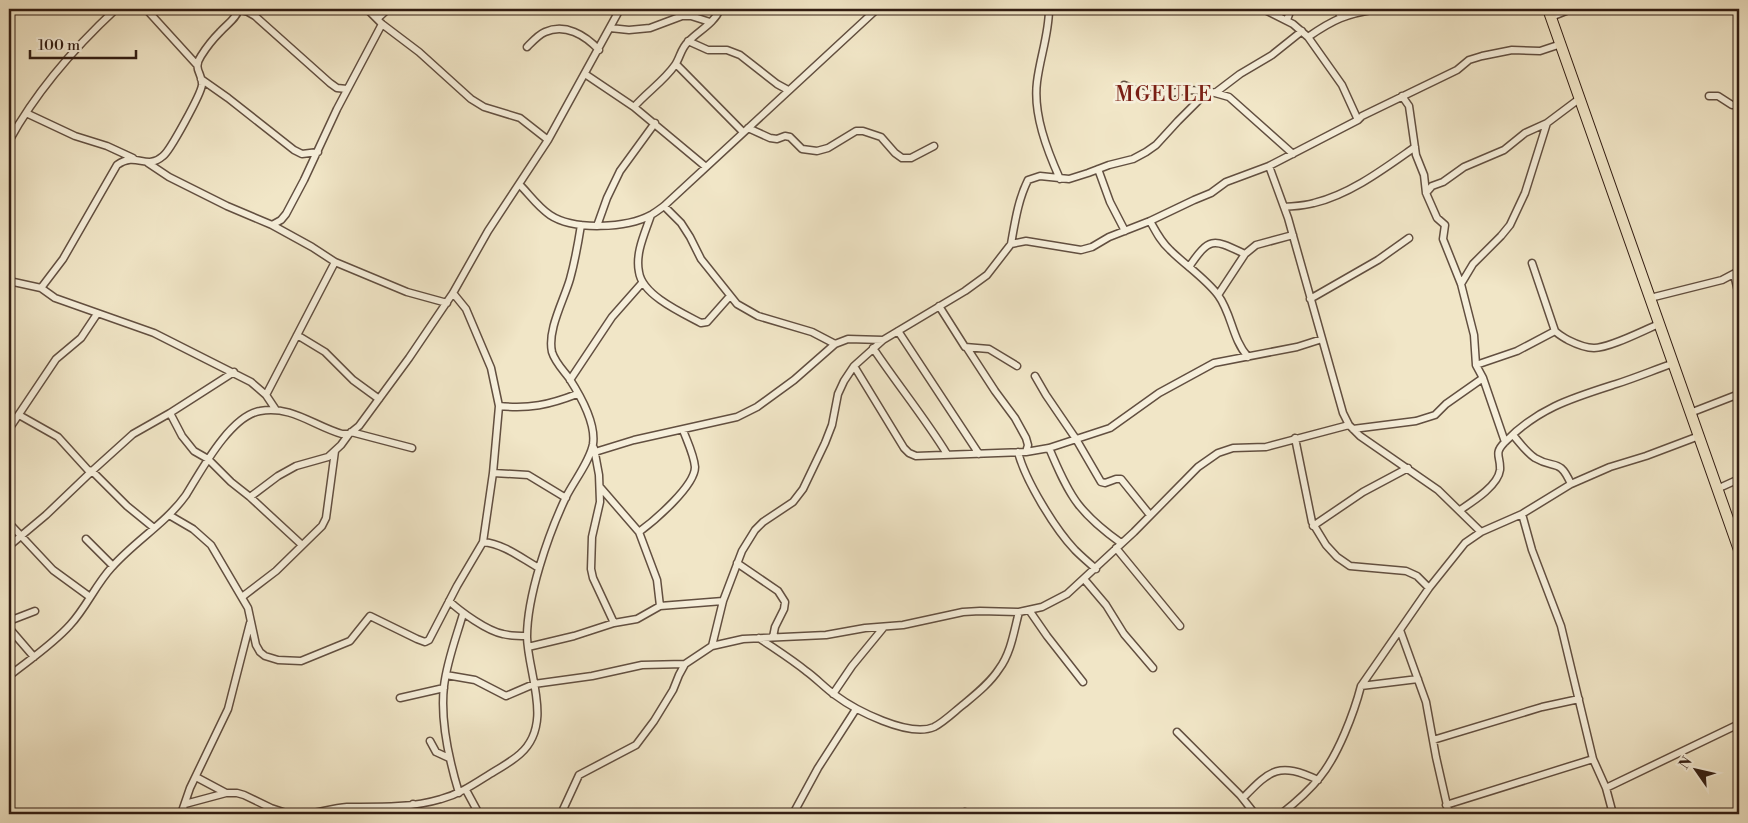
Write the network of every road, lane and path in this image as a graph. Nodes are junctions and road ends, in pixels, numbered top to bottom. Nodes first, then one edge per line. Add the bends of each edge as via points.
1 (116, 9) edge
2 (146, 9) edge
3 (239, 9) edge
4 (367, 9) edge
5 (388, 9) edge
6 (620, 9) edge
7 (720, 9) edge
8 (877, 9) edge
9 (1048, 9) edge
10 (1263, 9) edge
11 (1290, 9) edge
12 (1337, 9) edge
13 (1377, 9) edge
14 (1571, 9) edge
15 (1549, 13) edge
16 (1341, 17) junction
17 (1287, 20) junction
18 (380, 22) junction
19 (710, 22) junction
20 (610, 28) junction
21 (1302, 31) junction
22 (606, 37) junction
23 (1308, 37) junction
24 (587, 38) junction
25 (688, 41) junction
26 (1561, 44) junction
27 (526, 47) dead end
28 (598, 50) junction
29 (676, 64) junction
30 (197, 66) junction
31 (585, 74) junction
32 (201, 78) junction
33 (1124, 85) dead end
34 (347, 89) junction
35 (788, 90) junction
36 (1208, 91) junction
37 (1216, 94) junction
38 (1402, 96) junction
39 (1709, 96) dead end
40 (1579, 99) junction
41 (1739, 105) edge
42 (634, 107) junction
43 (26, 113) junction
44 (1358, 120) junction
45 (655, 123) junction
46 (1546, 123) junction
47 (745, 130) junction
48 (548, 140) junction
49 (9, 141) edge
50 (934, 146) dead end
51 (1415, 147) junction
52 (318, 152) junction
53 (1293, 154) junction
54 (134, 159) junction
55 (148, 163) junction
56 (1269, 166) junction
57 (706, 167) junction
58 (1098, 169) junction
59 (1060, 179) junction
60 (520, 185) junction
61 (1426, 193) junction
62 (664, 206) junction
63 (1284, 207) junction
64 (286, 214) junction
65 (651, 215) junction
66 (1150, 222) junction
67 (272, 225) junction
68 (581, 225) junction
69 (597, 226) junction
70 (284, 231) junction
71 (1125, 231) junction
72 (1292, 235) junction
73 (1409, 238) dead end
74 (1011, 244) junction
75 (1245, 254) junction
76 (335, 262) junction
77 (1532, 264) dead end
78 (1189, 267) junction
79 (1737, 273) edge
80 (9, 283) edge
81 (642, 283) junction
82 (1460, 284) junction
83 (41, 288) junction
84 (453, 293) junction
85 (1218, 295) junction
86 (730, 296) junction
87 (1739, 296) edge
88 (1650, 298) junction
89 (1310, 299) junction
90 (447, 303) junction
91 (939, 306) junction
92 (97, 314) junction
93 (1660, 324) junction
94 (898, 331) junction
95 (1556, 331) junction
96 (297, 335) junction
97 (882, 340) junction
98 (1322, 340) junction
99 (835, 344) junction
100 (874, 348) junction
101 (967, 348) junction
102 (1248, 357) junction
103 (1674, 362) junction
104 (1476, 365) junction
105 (854, 366) junction
106 (1016, 366) dead end
107 (234, 372) junction
108 (1035, 376) dead end
109 (1483, 378) junction
110 (570, 380) junction
111 (578, 394) junction
112 (1739, 394) edge
113 (266, 395) junction
114 (378, 399) junction
115 (499, 406) junction
116 (276, 410) junction
117 (170, 413) junction
118 (1690, 414) junction
119 (19, 415) junction
120 (1351, 427) junction
121 (9, 429) edge
122 (684, 430) junction
123 (350, 433) junction
124 (1513, 434) junction
125 (1699, 436) junction
126 (1295, 438) junction
127 (1076, 439) junction
128 (1505, 442) junction
129 (592, 444) junction
130 (412, 448) dead end
131 (1049, 448) junction
132 (334, 452) junction
133 (595, 452) junction
134 (1018, 452) junction
135 (1026, 452) junction
136 (946, 454) junction
137 (979, 454) junction
138 (208, 459) junction
139 (1408, 468) junction
140 (92, 471) junction
141 (493, 473) junction
142 (1739, 479) edge
143 (1571, 484) junction
144 (600, 487) junction
145 (1717, 489) junction
146 (250, 497) junction
147 (566, 498) junction
148 (1460, 510) junction
149 (1522, 514) junction
150 (169, 515) junction
151 (1150, 515) junction
152 (9, 523) edge
153 (1313, 526) junction
154 (154, 528) junction
155 (639, 532) junction
156 (1481, 532) junction
157 (21, 536) junction
158 (86, 539) dead end
159 (483, 542) junction
160 (302, 545) junction
161 (1118, 545) junction
162 (9, 546) edge
163 (1739, 550) edge
164 (737, 563) junction
165 (113, 566) junction
166 (539, 568) junction
167 (1096, 568) junction
168 (1084, 579) junction
169 (1429, 588) junction
170 (90, 597) junction
171 (242, 597) junction
172 (449, 601) junction
173 (723, 601) junction
174 (660, 606) junction
175 (1029, 610) junction
176 (35, 611) dead end
177 (1020, 612) junction
178 (463, 614) junction
179 (250, 619) junction
180 (9, 620) edge
181 (614, 623) junction
182 (1180, 626) dead end
183 (884, 627) junction
184 (9, 628) edge
185 (1400, 630) junction
186 (527, 636) junction
187 (773, 637) junction
188 (760, 638) junction
189 (712, 646) junction
190 (528, 647) junction
191 (34, 657) junction
192 (685, 664) junction
193 (1154, 668) dead end
194 (446, 675) junction
195 (9, 676) edge
196 (1418, 679) junction
197 (1084, 682) dead end
198 (534, 684) junction
199 (1361, 686) junction
200 (444, 688) junction
201 (833, 694) junction
202 (400, 698) dead end
203 (1579, 699) junction
204 (856, 709) junction
205 (1739, 724) edge
206 (1177, 732) dead end
207 (1433, 740) junction
208 (430, 741) dead end
209 (449, 758) junction
210 (1593, 758) junction
211 (196, 777) junction
212 (1318, 780) junction
213 (1606, 788) junction
214 (466, 790) junction
215 (226, 793) junction
216 (459, 793) junction
217 (1243, 798) junction
218 (185, 804) junction
219 (413, 804) junction
220 (1446, 805) junction
221 (345, 811) edge
222 (181, 814) edge
223 (289, 814) edge
224 (308, 814) edge
225 (413, 814) edge
226 (479, 814) edge
227 (561, 814) edge
228 (793, 814) edge
229 (1255, 814) edge
230 (1281, 814) edge
231 (1449, 814) edge
232 (1614, 814) edge

1 - 43 street via 72,52
2 - 30 street
3 - 30 street via 232,22 200,57
3 - 34 street via 255,16 330,83
4 - 18 street
5 - 18 street
6 - 20 street
7 - 19 street
8 - 35 street
9 - 59 street via 1037,82 1037,104 1046,144
10 - 17 street
11 - 17 street
12 - 16 street
13 - 16 street
14 - 15 street
15 - 26 main road
16 - 23 street
17 - 21 street
18 - 34 street
18 - 48 street via 471,99 484,108 520,118
19 - 20 street via 682,16 650,28
19 - 25 street
20 - 22 street
21 - 23 street
21 - 37 street
22 - 24 street
22 - 28 street
23 - 44 street via 1342,85
24 - 27 street via 558,28 543,32
24 - 28 street
25 - 29 street
25 - 35 street via 708,50 727,50 740,55
26 - 38 street via 1540,51 1512,50 1469,60 1457,70
26 - 40 main road
28 - 31 street
29 - 42 street
29 - 47 street
30 - 32 street
31 - 42 street
31 - 48 street
32 - 52 street via 294,150 302,154
32 - 55 street via 199,96 167,153
33 - 36 street via 1145,94
34 - 52 street
35 - 47 street
36 - 37 street
36 - 58 street via 1156,145 1133,159
37 - 53 street via 1229,97
38 - 44 street
38 - 51 street via 1409,106
39 - 41 street via 1718,96 1732,105
40 - 46 street
40 - 88 main road
42 - 45 street
43 - 49 street
43 - 54 street
44 - 53 street
45 - 57 street
45 - 69 street via 620,171
46 - 61 street via 1525,133 1504,150 1464,167
46 - 82 street via 1525,193 1510,224 1473,264
47 - 50 street via 770,138 790,137 802,149 816,151 863,131 880,137 902,158 911,158
47 - 57 street
48 - 60 street
51 - 61 street
51 - 63 street via 1340,193 1316,203
52 - 64 street
53 - 56 street
54 - 55 street
54 - 83 street via 117,165 63,260
55 - 67 street via 227,206
56 - 63 street
56 - 66 street via 1226,182
57 - 62 street
58 - 59 street
58 - 71 street
59 - 74 street via 1040,176 1028,180 1019,201
60 - 68 street via 552,217
60 - 84 street via 488,231
61 - 82 street via 1436,218 1445,225 1443,240
62 - 65 street
62 - 86 street via 680,223
63 - 72 street
64 - 67 street
64 - 70 street
65 - 69 street via 631,222
65 - 81 street via 638,260
66 - 71 street
66 - 78 street via 1169,250
67 - 70 street
68 - 69 street
68 - 110 street via 577,254 552,343 552,353
70 - 76 street
71 - 74 street via 1081,250 1026,241
72 - 75 street via 1256,245
72 - 89 street
73 - 89 street
74 - 91 street via 987,275
75 - 78 street via 1215,242 1197,254
75 - 85 street
76 - 90 street via 407,292
76 - 96 street
77 - 95 street
78 - 85 street
79 - 87 street
79 - 88 street via 1722,280
80 - 83 street
81 - 86 street via 660,300 701,323 707,322
81 - 110 street via 612,317
82 - 104 street via 1474,336
83 - 92 street via 55,298
84 - 90 street
84 - 115 street via 466,309 491,368
85 - 102 street via 1241,349
86 - 99 street via 758,316 812,332
88 - 93 main road
89 - 98 street
90 - 114 street
91 - 94 street
91 - 101 street
92 - 107 street via 154,333
92 - 119 street via 81,338 56,359
93 - 95 street via 1607,346 1594,348 1572,342
93 - 103 main road
94 - 97 street
94 - 137 street
95 - 104 street via 1518,351
96 - 113 street
96 - 114 street via 325,352
97 - 99 street via 848,339
97 - 100 street
98 - 102 street
98 - 120 street via 1343,413
99 - 122 street via 757,407 736,417
100 - 105 street
100 - 136 street
101 - 106 street via 989,349
101 - 135 street via 1024,433 1028,442
102 - 127 street via 1214,363 1159,393 1110,428
103 - 118 main road
103 - 124 street via 1551,407
104 - 109 street
105 - 136 street via 909,453 916,456
105 - 164 street via 838,394 832,425 803,489 793,502 755,530
107 - 113 street
107 - 117 street
108 - 127 street
109 - 120 street via 1435,415 1416,421
109 - 128 street
110 - 111 street
111 - 115 street via 539,406
111 - 129 street via 591,421
112 - 118 street
113 - 116 street
114 - 123 street
115 - 141 street
116 - 123 street via 300,416 342,434
116 - 138 street via 250,414 237,424
117 - 138 street via 187,444
117 - 140 street via 133,434
118 - 125 main road
119 - 121 street
119 - 140 street via 51,432
120 - 126 street
120 - 139 street
122 - 133 street
122 - 155 street via 695,467 693,476 656,519
123 - 130 street
123 - 132 street
124 - 128 street
124 - 143 street via 1536,459 1563,469
125 - 143 street via 1610,466
125 - 145 main road
126 - 151 street via 1266,447 1233,448 1218,453 1198,467
126 - 153 street
127 - 131 street
127 - 151 street via 1101,482 1121,479
128 - 148 street via 1498,452 1500,471 1495,481
129 - 133 street
129 - 147 street
131 - 135 street
131 - 161 street via 1078,504
132 - 146 street via 328,457 296,466
132 - 160 street via 326,518 318,532
133 - 144 street
134 - 135 street
134 - 137 street
134 - 167 street via 1024,472 1056,526 1075,550
136 - 137 street
138 - 146 street
138 - 150 street
139 - 148 street
139 - 153 street via 1363,492
140 - 154 street via 126,506
140 - 157 street
141 - 147 street via 528,475
141 - 159 street
142 - 145 street
143 - 149 street
144 - 155 street
144 - 181 street via 591,569
145 - 163 main road
146 - 160 street
147 - 166 street
148 - 156 street
149 - 156 street
149 - 203 street via 1561,626
150 - 154 street
150 - 171 street via 193,529 211,545
151 - 161 street
152 - 157 street
153 - 169 street via 1344,563 1406,571 1417,576
154 - 165 street
155 - 174 street via 657,580
156 - 169 street via 1465,543
157 - 162 street
157 - 170 street via 59,575
158 - 165 street
159 - 166 street via 501,546
159 - 172 street
160 - 171 street via 276,571
161 - 167 street
161 - 182 street
164 - 173 street
164 - 187 street via 778,591 785,602
165 - 170 street
166 - 186 street
167 - 168 street
168 - 175 street via 1067,594
168 - 193 street via 1124,634
169 - 185 street
170 - 191 street via 72,624
171 - 179 street
172 - 178 street
172 - 179 street via 428,641 417,639 370,616 350,641 299,662 262,654 256,645
173 - 174 street
173 - 189 street
174 - 181 street via 637,619
175 - 177 street
175 - 197 street
176 - 180 street
177 - 183 street via 963,612
177 - 204 street via 1000,669 980,691 934,727 910,728
178 - 186 street via 501,634
178 - 194 street
179 - 211 street via 228,709
181 - 190 street
183 - 187 street via 826,635
183 - 201 street
184 - 191 street
185 - 196 street
185 - 199 street
186 - 190 street
187 - 188 street
188 - 189 street
188 - 201 street
189 - 192 street
190 - 198 street
191 - 195 street
192 - 198 street via 642,665
192 - 227 street via 644,736 636,745 579,775
194 - 198 street via 475,680 506,696
194 - 200 street
196 - 199 street
196 - 207 street
198 - 214 street via 538,713 530,742 520,754
199 - 212 street via 1338,746
200 - 202 street
200 - 209 street
201 - 204 street
203 - 207 street
203 - 210 street
204 - 228 street
205 - 213 street
206 - 217 street
207 - 220 street
208 - 209 street via 436,752
209 - 216 street
210 - 213 street
210 - 220 street
211 - 215 street
211 - 218 street
212 - 217 street via 1290,769 1279,770 1258,783
212 - 230 street
213 - 232 street
214 - 216 street
214 - 226 street
215 - 218 street
215 - 223 street via 237,792
216 - 219 street via 441,800
217 - 229 street
218 - 222 street
219 - 221 street
219 - 225 street
220 - 231 street
221 - 224 street

